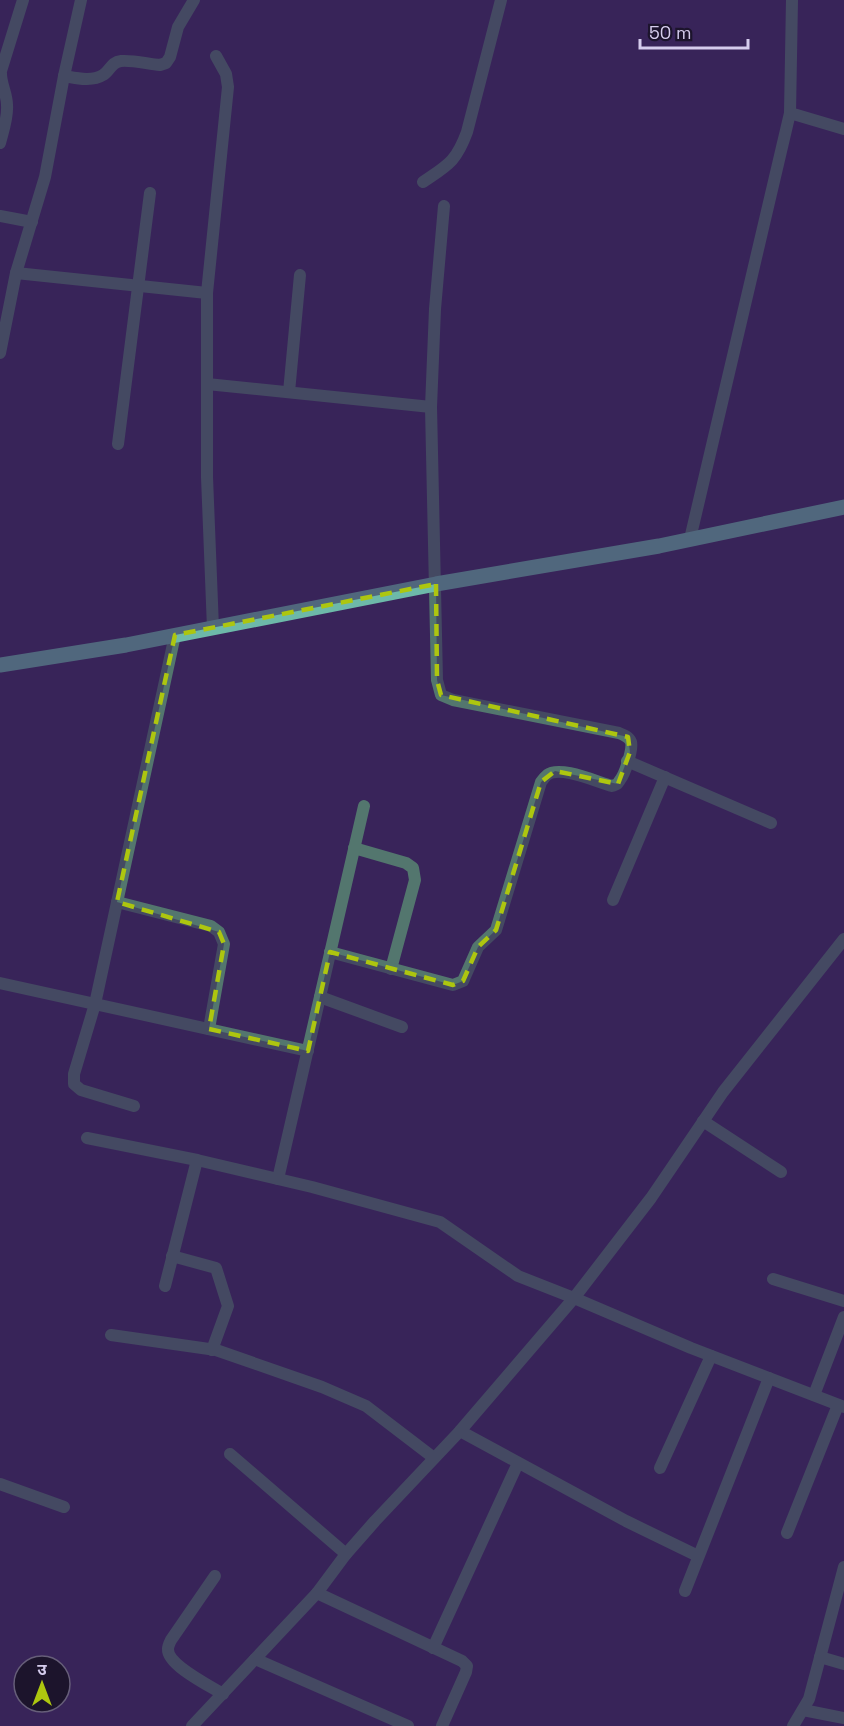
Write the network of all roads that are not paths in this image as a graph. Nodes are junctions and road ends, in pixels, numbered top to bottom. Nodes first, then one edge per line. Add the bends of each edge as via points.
1 (23, 0) edge
2 (81, 0) edge
3 (194, 0) edge
4 (501, 0) edge
5 (792, 0) edge
6 (216, 56) dead end
7 (64, 76) junction
8 (790, 113) junction
9 (844, 129) edge
10 (0, 143) edge
11 (423, 182) dead end
12 (150, 193) dead end
13 (444, 206) dead end
14 (0, 216) edge
15 (32, 222) junction
16 (16, 273) junction
17 (300, 275) dead end
18 (138, 286) junction
19 (207, 293) junction
20 (4, 310) edge
21 (0, 353) edge
22 (207, 384) junction
23 (289, 392) junction
24 (431, 406) junction
25 (118, 444) dead end
26 (844, 507) edge
27 (690, 539) junction
28 (436, 584) junction
29 (213, 628) junction
30 (175, 635) junction
31 (0, 665) edge
32 (627, 761) junction
33 (665, 777) junction
34 (364, 806) dead end
35 (771, 823) dead end
36 (354, 848) junction
37 (613, 900) dead end
38 (117, 902) junction
39 (844, 939) edge
40 (330, 952) junction
41 (391, 969) junction
42 (0, 983) edge
43 (320, 997) junction
44 (95, 1004) junction
45 (402, 1028) dead end
46 (209, 1029) junction
47 (308, 1051) junction
48 (134, 1106) dead end
49 (703, 1121) junction
50 (87, 1138) dead end
51 (197, 1160) junction
52 (782, 1172) dead end
53 (278, 1179) junction
54 (171, 1256) junction
55 (773, 1279) dead end
56 (165, 1286) dead end
57 (574, 1298) junction
58 (844, 1301) edge
59 (844, 1317) edge
60 (111, 1335) dead end
61 (212, 1350) junction
62 (711, 1356) junction
63 (769, 1378) junction
64 (814, 1395) junction
65 (841, 1406) edge
66 (460, 1431) junction
67 (230, 1454) dead end
68 (434, 1458) junction
69 (518, 1463) junction
70 (660, 1468) dead end
71 (0, 1484) edge
72 (64, 1507) dead end
73 (787, 1533) dead end
74 (346, 1554) junction
75 (698, 1556) junction
76 (844, 1567) edge
77 (215, 1576) dead end
78 (684, 1591) dead end
79 (317, 1593) junction
80 (433, 1648) junction
81 (820, 1657) junction
82 (255, 1659) junction
83 (844, 1664) edge
84 (223, 1694) junction
85 (803, 1710) junction
86 (844, 1718) edge
87 (192, 1726) edge
88 (408, 1726) edge
89 (442, 1726) edge
90 (793, 1726) edge

1 - 10 street via 1,71 7,114
2 - 7 street
3 - 7 street via 178,27 166,63 121,61 96,78
4 - 11 street via 461,149 451,162
5 - 8 street
6 - 19 street via 228,87
7 - 15 street via 45,177
8 - 9 street
8 - 27 street
12 - 18 street
13 - 24 street
14 - 15 street
15 - 16 street
16 - 18 street
16 - 20 street
17 - 23 street
18 - 19 street
18 - 25 street
19 - 22 street
20 - 21 street
22 - 23 street
22 - 29 street
23 - 24 street
24 - 28 street
26 - 27 main road
27 - 28 main road
28 - 29 main road
28 - 32 street via 437,680 441,694 453,700 619,733 631,742
29 - 30 main road
30 - 31 main road
30 - 38 street
32 - 33 street
32 - 41 street via 622,778 612,786 555,771 540,782 496,930 478,947 464,981 453,985
33 - 35 street
33 - 37 street
34 - 36 street
36 - 40 street
36 - 41 street via 413,868 415,880
38 - 44 street
38 - 46 street via 211,926 219,932 224,944
39 - 49 street
40 - 41 street
40 - 43 street
42 - 44 street
43 - 45 street
43 - 47 street
44 - 46 street
44 - 48 street via 74,1084 81,1090
46 - 47 street
47 - 53 street
49 - 52 street
49 - 57 street via 651,1198
50 - 51 street
51 - 53 street
51 - 54 street
53 - 57 street via 440,1222 518,1276
54 - 56 street
54 - 61 street via 216,1268 228,1306
55 - 58 street
57 - 62 street
57 - 66 street
59 - 64 street
60 - 61 street
61 - 68 street via 348,1397 366,1406
62 - 63 street
62 - 70 street
63 - 64 street
63 - 75 street
64 - 65 street
65 - 73 street
66 - 68 street
66 - 69 street
67 - 74 street
68 - 74 street
69 - 75 street
69 - 80 street
71 - 72 street
74 - 79 street
75 - 78 street
76 - 81 street
77 - 84 street via 168,1648 169,1657 179,1667
79 - 80 street
79 - 82 street
80 - 89 street via 467,1666
81 - 83 street
81 - 85 street
82 - 84 street
82 - 88 street
84 - 87 street
85 - 86 street
85 - 90 street

